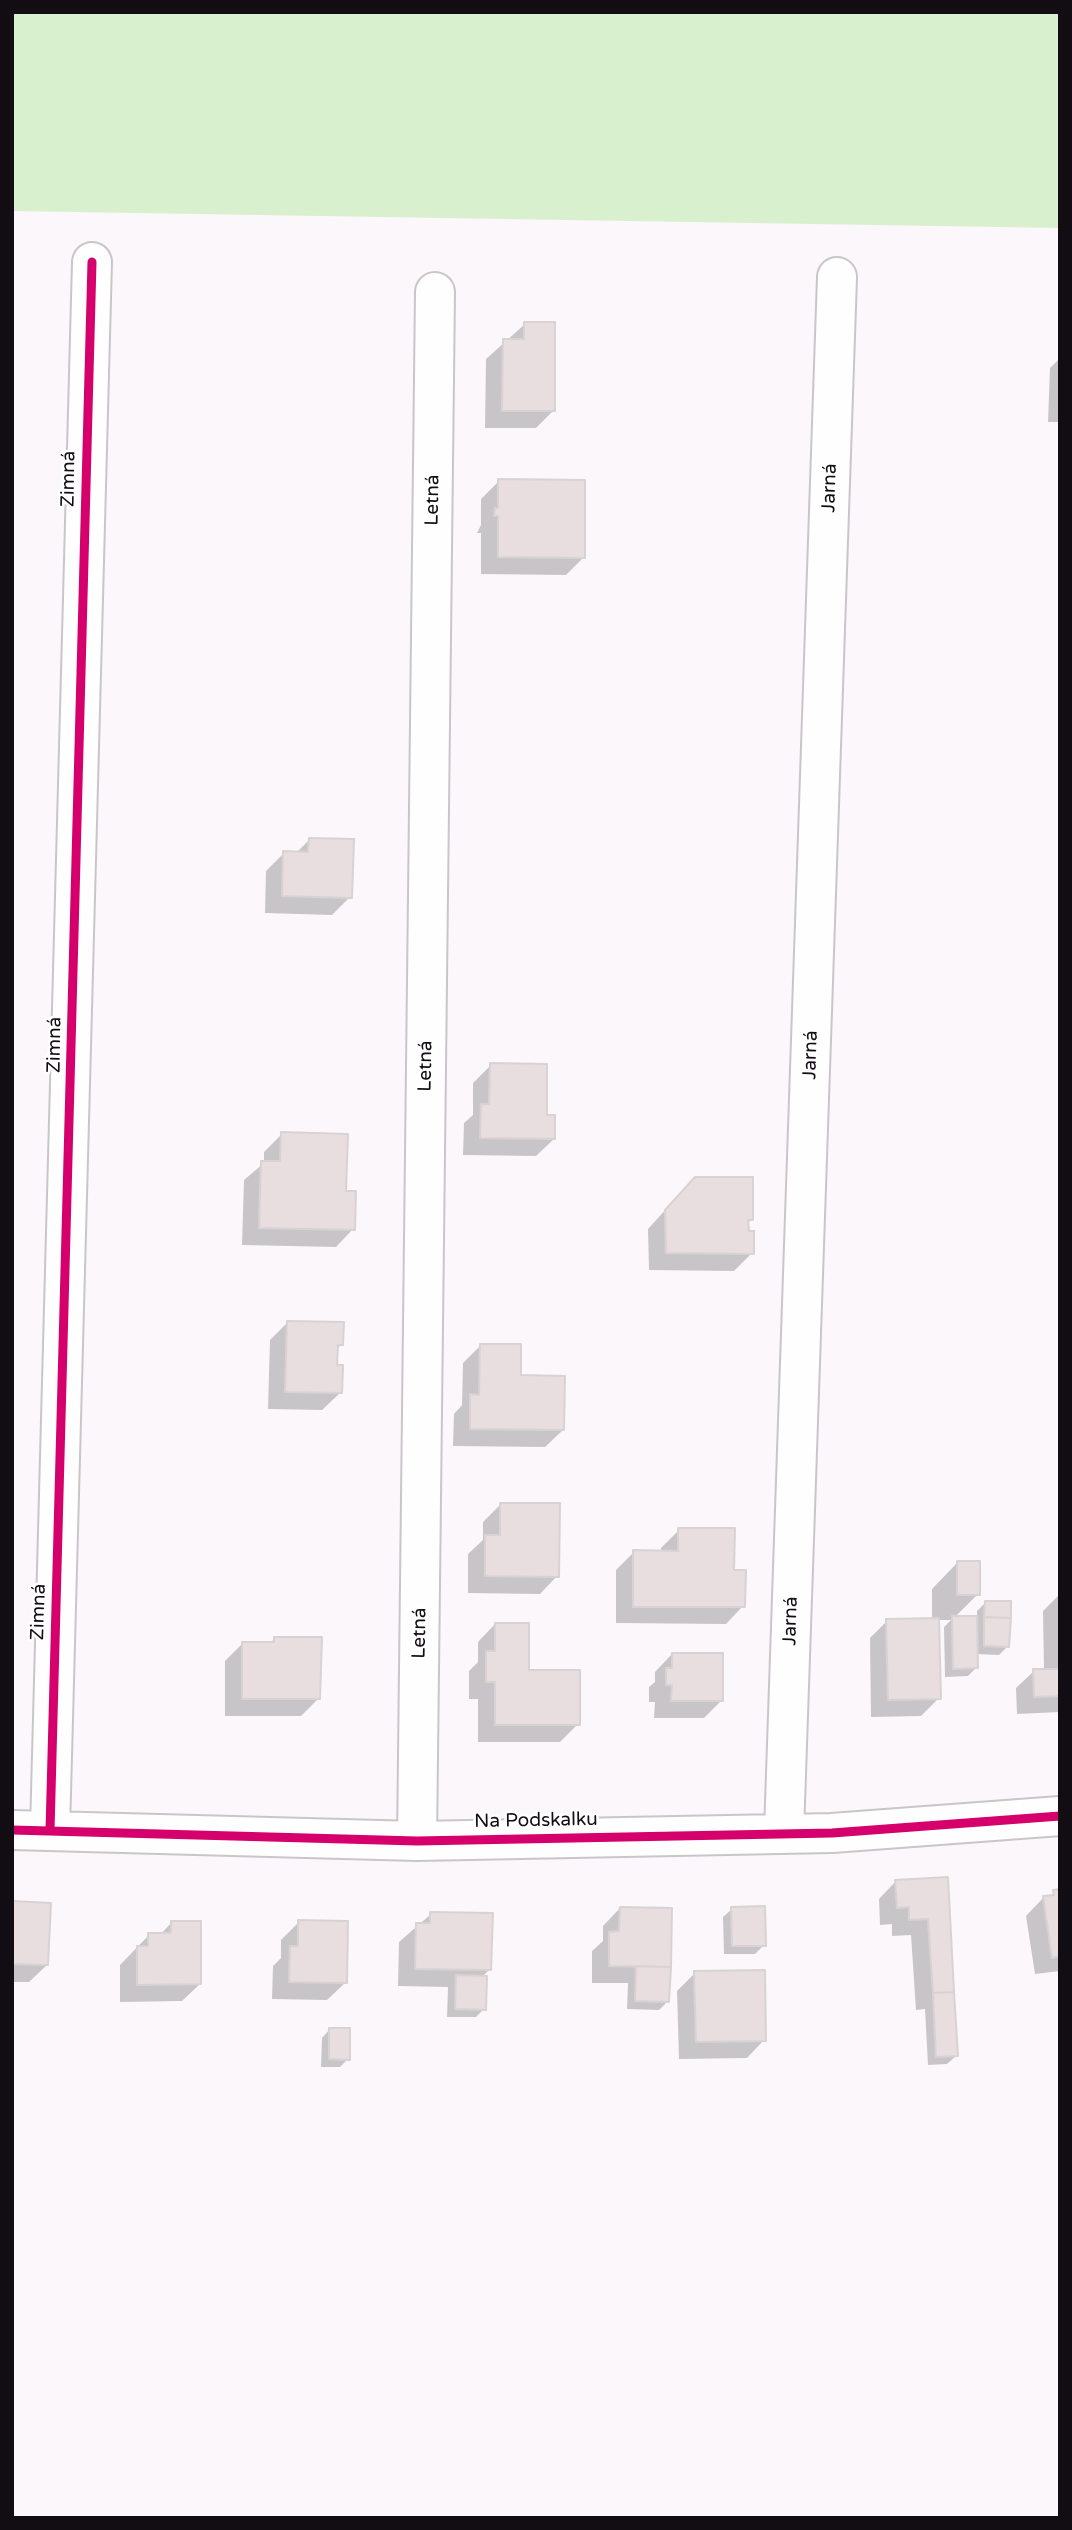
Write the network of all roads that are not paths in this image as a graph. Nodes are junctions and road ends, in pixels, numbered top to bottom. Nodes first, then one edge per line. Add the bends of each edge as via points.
1 (92, 262) dead end
2 (837, 277) dead end
3 (435, 292) dead end
4 (1060, 1816) edge
5 (12, 1830) edge
6 (50, 1830) junction
7 (784, 1832) junction
8 (417, 1841) junction

1 - 6 street, Zimná
2 - 7 street, Jarná
3 - 8 street, Letná
4 - 7 street, Na Podskalku via 832,1833
5 - 6 street, Na Podskalku
6 - 8 street, Na Podskalku
7 - 8 street, Na Podskalku

